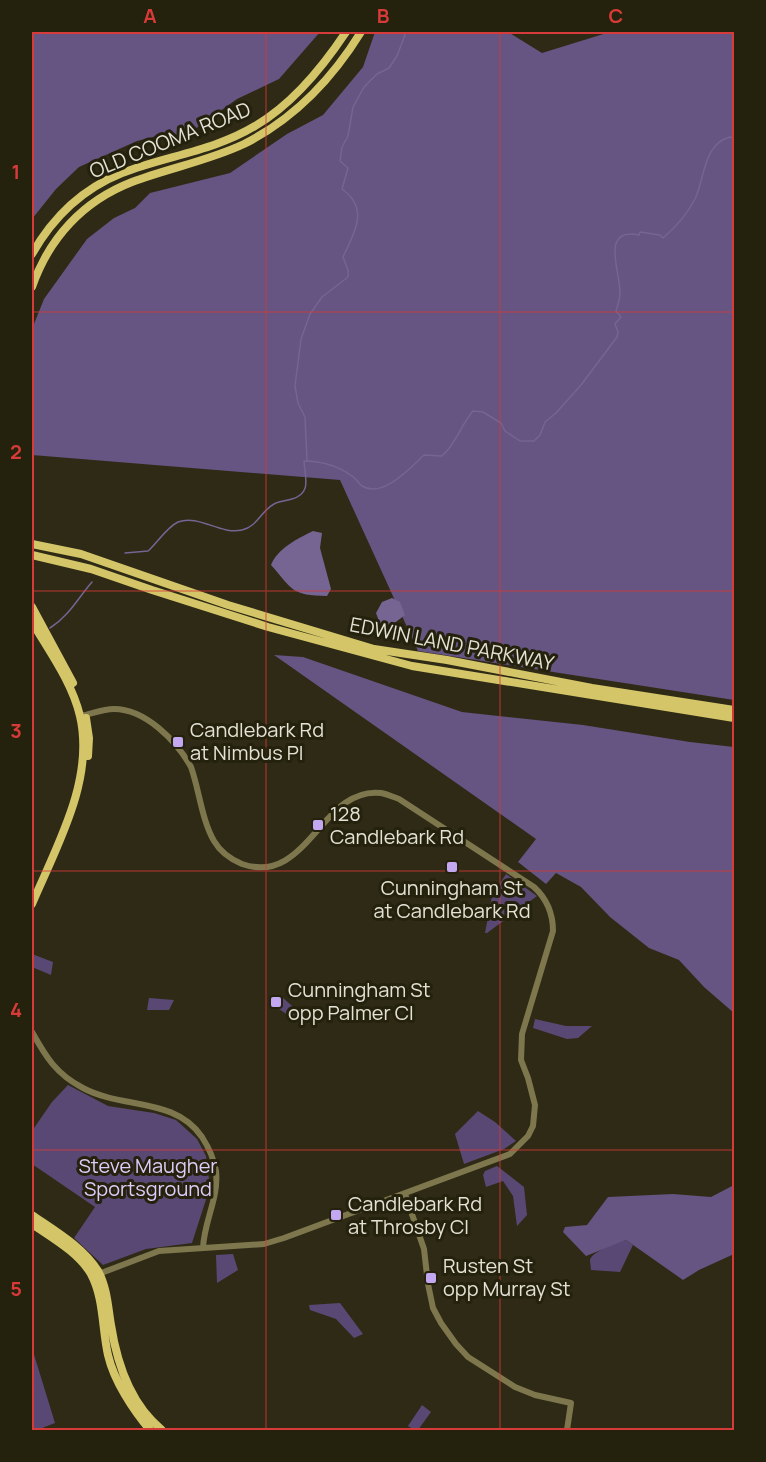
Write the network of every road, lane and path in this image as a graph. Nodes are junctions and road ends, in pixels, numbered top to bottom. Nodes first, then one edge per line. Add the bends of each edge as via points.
1 (345, 32) edge
2 (361, 32) edge
3 (32, 254) edge
4 (32, 287) edge
5 (32, 544) edge
6 (32, 555) edge
7 (32, 607) edge
8 (32, 622) edge
9 (42, 632) junction
10 (735, 710) edge
11 (83, 716) junction
12 (735, 718) edge
13 (32, 904) edge
14 (32, 1032) edge
15 (405, 1194) junction
16 (32, 1215) edge
17 (32, 1224) edge
18 (203, 1248) junction
19 (95, 1275) junction
20 (150, 1431) edge
21 (162, 1431) edge
22 (567, 1431) edge

1 - 3 main road, OLD COOMA ROAD via 304,86 254,127 210,146 122,173 94,187 63,211
2 - 4 main road, OLD COOMA ROAD via 321,86 264,132 221,154 132,182 95,201 52,244
5 - 10 main road, EDWIN LAND PARKWAY via 81,554 228,606 374,649
6 - 12 main road, EDWIN LAND PARKWAY via 91,569 268,627 412,666
7 - 9 main road
8 - 9 main road
9 - 11 main road via 67,670
11 - 13 main road via 80,779
11 - 15 street via 108,709 130,712 146,719 172,741 191,767 212,837 233,861 261,868 279,865 295,855 352,799 381,793 399,799 527,882 542,896 554,931 525,1024 521,1060 535,1105 533,1126 510,1154
14 - 18 street via 52,1064 84,1089 170,1112 193,1125 208,1145 216,1173
15 - 18 street via 264,1244
15 - 22 street via 422,1242 428,1284 441,1323 468,1357 515,1387 571,1402
16 - 19 main road via 76,1246
17 - 19 main road
18 - 19 street via 148,1253
19 - 20 main road via 112,1367
19 - 21 main road via 105,1292 121,1371 140,1406

